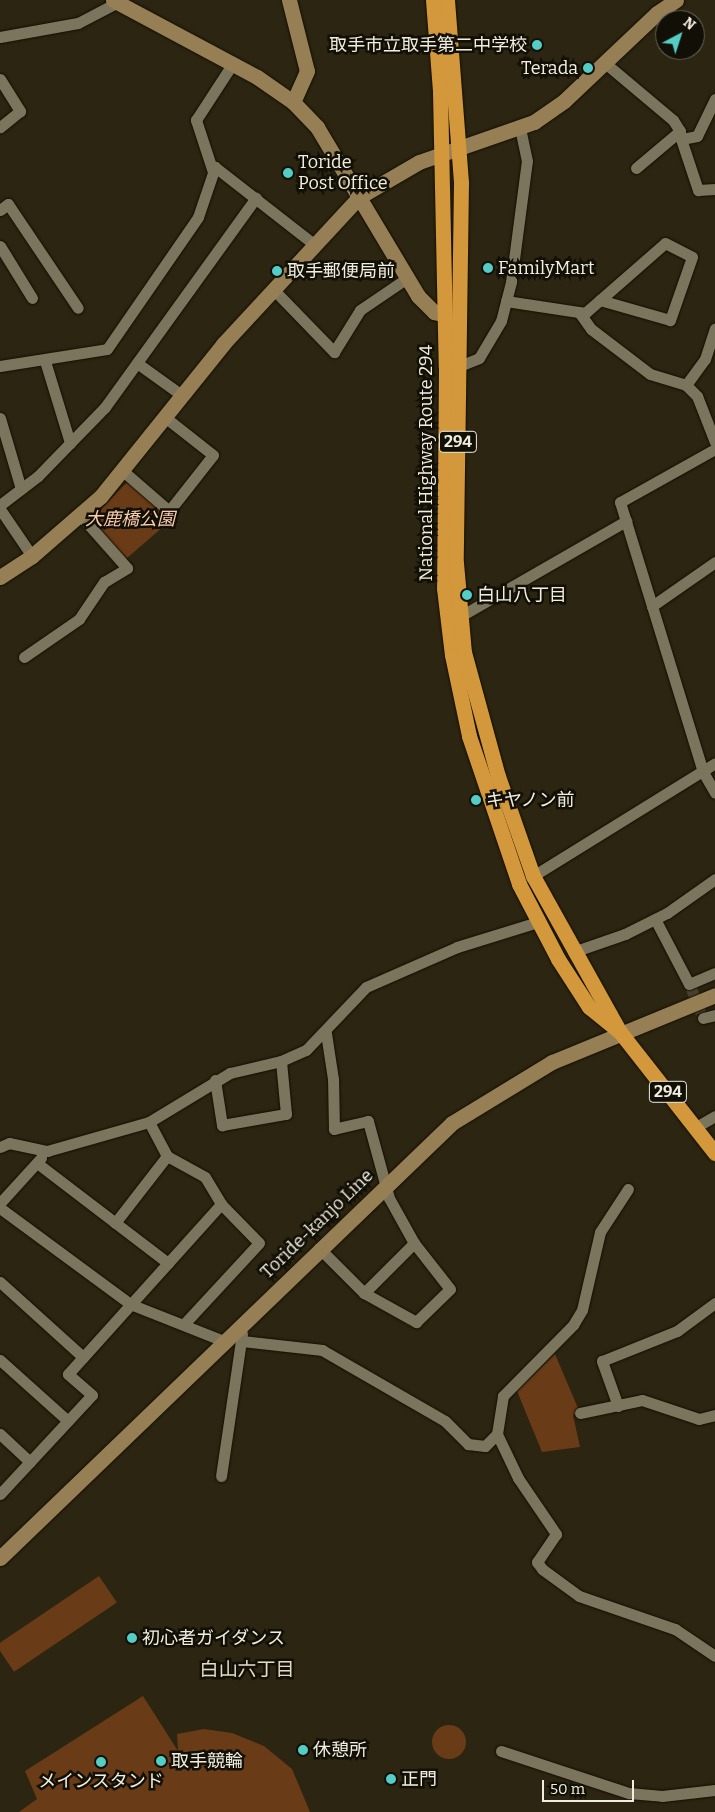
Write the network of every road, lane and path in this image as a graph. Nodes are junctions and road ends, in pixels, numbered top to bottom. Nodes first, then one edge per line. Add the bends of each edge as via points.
1 (289, 0) edge
2 (433, 0) edge
3 (447, 0) edge
4 (676, 0) edge
5 (115, 1) edge
6 (0, 37) edge
7 (233, 63) junction
8 (606, 63) junction
9 (0, 79) edge
10 (715, 99) edge
11 (293, 102) junction
12 (0, 126) edge
13 (520, 129) junction
14 (680, 135) junction
15 (460, 147) junction
16 (441, 153) junction
17 (636, 168) dead end
18 (213, 172) junction
19 (715, 189) edge
20 (359, 197) junction
21 (256, 198) junction
22 (0, 210) edge
23 (315, 245) junction
24 (0, 246) edge
25 (407, 278) junction
26 (273, 289) junction
27 (32, 298) dead end
28 (600, 300) junction
29 (506, 301) junction
30 (78, 308) dead end
31 (580, 312) junction
32 (445, 315) junction
33 (715, 329) edge
34 (710, 357) edge
35 (45, 361) junction
36 (137, 363) junction
37 (0, 366) edge
38 (453, 369) junction
39 (686, 385) junction
40 (183, 396) junction
41 (0, 418) edge
42 (166, 418) junction
43 (715, 442) edge
44 (70, 443) junction
45 (715, 449) edge
46 (123, 471) junction
47 (21, 489) junction
48 (0, 505) edge
49 (0, 509) edge
50 (81, 516) junction
51 (626, 521) junction
52 (32, 556) junction
53 (715, 562) edge
54 (0, 577) edge
55 (652, 606) junction
56 (459, 617) junction
57 (24, 657) dead end
58 (715, 763) edge
59 (703, 772) junction
60 (715, 793) edge
61 (533, 876) junction
62 (715, 879) edge
63 (655, 919) junction
64 (538, 922) junction
65 (574, 952) junction
66 (715, 973) edge
67 (708, 997) edge
68 (620, 1032) junction
69 (326, 1033) junction
70 (281, 1061) junction
71 (215, 1080) junction
72 (715, 1116) edge
73 (149, 1122) junction
74 (696, 1127) junction
75 (0, 1147) edge
76 (47, 1151) junction
77 (715, 1153) edge
78 (167, 1156) junction
79 (36, 1163) junction
80 (386, 1183) junction
81 (628, 1189) dead end
82 (0, 1203) edge
83 (221, 1204) junction
84 (0, 1208) edge
85 (115, 1222) junction
86 (414, 1244) junction
87 (319, 1248) junction
88 (168, 1263) junction
89 (0, 1282) edge
90 (364, 1293) junction
91 (715, 1303) edge
92 (130, 1304) junction
93 (185, 1323) junction
94 (241, 1325) junction
95 (224, 1341) junction
96 (242, 1341) junction
97 (83, 1357) junction
98 (0, 1360) edge
99 (618, 1406) junction
100 (580, 1413) dead end
101 (715, 1416) edge
102 (68, 1421) junction
103 (0, 1434) edge
104 (497, 1434) junction
105 (30, 1462) junction
106 (221, 1476) dead end
107 (0, 1494) edge
108 (0, 1558) edge
109 (715, 1656) edge
110 (501, 1751) dead end
111 (715, 1790) edge

1 - 11 street via 307,71
2 - 16 highway, National Highway Route 294 / 294
3 - 15 highway, National Highway Route 294 / 294
4 - 8 street via 657,13
5 - 6 street via 78,23
5 - 7 street
7 - 11 street
7 - 18 street via 196,120
8 - 13 street via 564,101
8 - 14 street via 673,120
9 - 12 street via 20,111
10 - 14 street via 697,136
11 - 20 street via 317,127
13 - 15 street
13 - 29 street via 527,152
14 - 17 street
14 - 19 street via 698,190
15 - 16 street
15 - 38 highway, National Highway Route 294 / 294
16 - 20 street via 398,171
16 - 32 highway, National Highway Route 294 / 294
18 - 21 street via 215,167
18 - 35 street via 198,217 107,349
20 - 23 street
20 - 25 street
21 - 23 street
21 - 36 street
22 - 30 street via 8,204
23 - 26 street
24 - 27 street
25 - 26 street via 360,310 334,352
25 - 32 street via 424,304
26 - 40 street
28 - 28 street via 665,243 692,257 670,320
28 - 31 street via 585,313
29 - 31 street
29 - 38 street via 484,353
31 - 39 street via 591,329 650,374
32 - 38 highway, National Highway Route 294 / 294
33 - 34 street
34 - 39 street
35 - 37 street
35 - 44 street
36 - 40 street
36 - 44 street via 105,407
38 - 56 highway, National Highway Route 294 / 294
38 - 64 highway, National Highway Route 294 / 294 via 443,558 452,655 483,780 520,884
39 - 43 street via 696,396
40 - 42 street
41 - 47 street
42 - 46 street
42 - 46 street via 213,455 169,511
44 - 47 street
45 - 51 street via 620,502
46 - 50 street
47 - 48 street
49 - 52 street
50 - 52 street
50 - 57 street via 127,568 104,582 78,619
51 - 55 street
51 - 56 street
52 - 54 street
53 - 55 street
55 - 59 street
56 - 61 highway, National Highway Route 294 / 294 via 486,734
58 - 59 street
59 - 60 street
59 - 61 street
61 - 65 highway, National Highway Route 294 / 294
62 - 63 street
63 - 65 street
63 - 66 street via 690,985
64 - 68 highway, National Highway Route 294 / 294 via 589,1007
64 - 69 street via 457,947 366,987
65 - 68 highway, National Highway Route 294 / 294
67 - 68 street, Toride-kanjo Line
68 - 74 highway, National Highway Route 294 / 294
68 - 80 street, Toride-kanjo Line via 552,1062 472,1110
69 - 70 street via 306,1050
69 - 80 street via 334,1128 368,1121
70 - 71 street via 259,1063
70 - 71 street via 286,1114 222,1125
71 - 73 street
72 - 74 street
73 - 76 street
73 - 78 street
74 - 77 highway, National Highway Route 294 / 294
75 - 76 street via 10,1143
76 - 79 street
78 - 83 street via 205,1177
78 - 85 street
79 - 82 street
79 - 85 street
80 - 86 street via 390,1198
80 - 87 street, Toride-kanjo Line
81 - 104 street via 600,1232 582,1310 573,1325 503,1396
83 - 88 street
83 - 93 street via 259,1243
84 - 92 street
85 - 88 street
86 - 90 street
86 - 90 street via 450,1289 416,1322
87 - 90 street
87 - 94 street, Toride-kanjo Line
88 - 92 street
89 - 97 street
91 - 99 street via 678,1331 602,1361
92 - 93 street
92 - 97 street
93 - 95 street
94 - 95 street, Toride-kanjo Line
94 - 96 street
95 - 108 street, Toride-kanjo Line
96 - 104 street via 322,1350 445,1422 468,1444 485,1446
96 - 106 street
97 - 102 street via 68,1374 92,1395
98 - 102 street
99 - 100 street
99 - 101 street via 642,1400 699,1419
102 - 105 street
103 - 105 street
104 - 109 street via 518,1478 556,1534 536,1562 542,1569 579,1596 675,1629
105 - 107 street
110 - 111 street via 629,1793 662,1796

